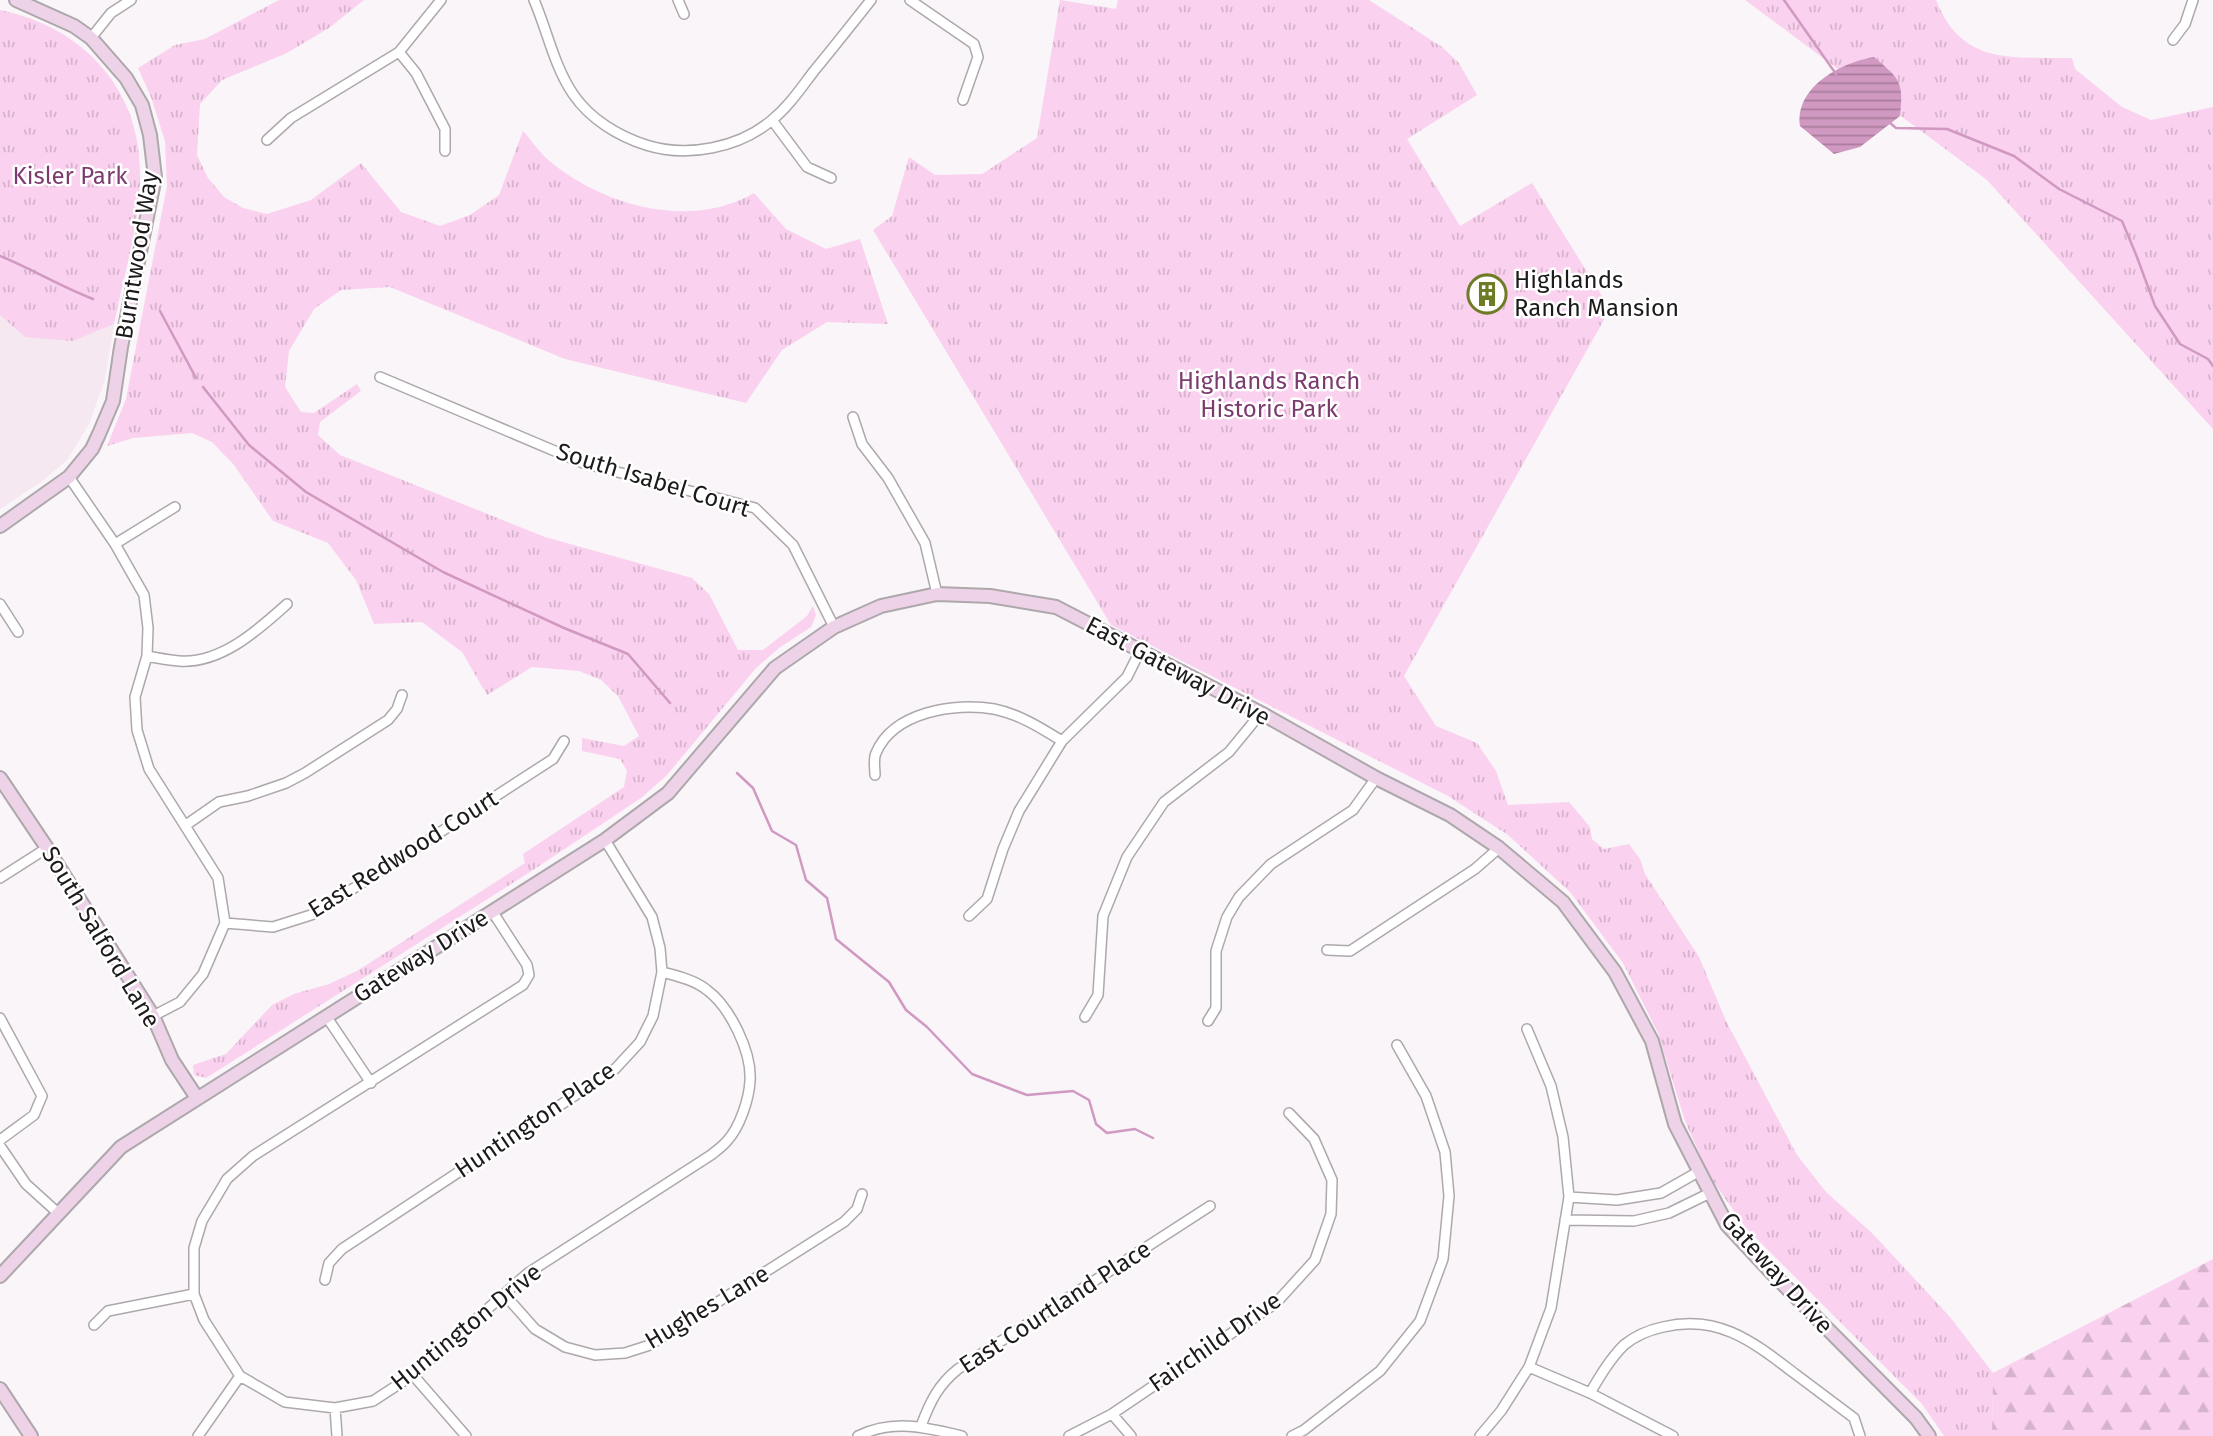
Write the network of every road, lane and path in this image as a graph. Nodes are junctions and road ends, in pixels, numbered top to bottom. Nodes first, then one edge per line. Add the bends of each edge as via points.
1 (16, 0) edge
2 (131, 0) edge
3 (441, 0) edge
4 (534, 0) edge
5 (678, 0) edge
6 (871, 0) edge
7 (910, 0) edge
8 (2193, 0) edge
9 (684, 14) dead end
10 (92, 38) junction
11 (2172, 40) dead end
12 (399, 52) junction
13 (963, 100) dead end
14 (772, 120) junction
15 (267, 140) dead end
16 (445, 151) dead end
17 (831, 178) dead end
18 (380, 377) dead end
19 (853, 417) dead end
20 (69, 477) junction
21 (175, 507) dead end
22 (0, 526) edge
23 (116, 544) junction
24 (937, 594) junction
25 (0, 604) edge
26 (287, 604) dead end
27 (834, 626) junction
28 (18, 632) dead end
29 (1140, 651) junction
30 (147, 656) junction
31 (402, 695) dead end
32 (1261, 713) junction
33 (564, 741) dead end
34 (1062, 741) junction
35 (875, 775) dead end
36 (0, 778) edge
37 (1376, 778) junction
38 (186, 825) junction
39 (605, 840) junction
40 (47, 848) junction
41 (1499, 848) junction
42 (0, 878) edge
43 (492, 911) junction
44 (969, 916) dead end
45 (225, 923) junction
46 (1327, 950) dead end
47 (662, 972) junction
48 (153, 1016) junction
49 (326, 1016) junction
50 (1085, 1017) dead end
51 (0, 1018) edge
52 (1208, 1021) dead end
53 (1527, 1029) dead end
54 (1398, 1045) dead end
55 (371, 1083) junction
56 (197, 1098) junction
57 (1289, 1112) dead end
58 (0, 1140) edge
59 (0, 1146) edge
60 (1698, 1172) junction
61 (862, 1194) dead end
62 (1710, 1194) junction
63 (1569, 1198) junction
64 (1210, 1206) dead end
65 (58, 1213) junction
66 (1565, 1220) junction
67 (0, 1276) edge
68 (325, 1280) dead end
69 (194, 1294) junction
70 (504, 1294) junction
71 (94, 1325) dead end
72 (1529, 1367) junction
73 (413, 1375) junction
74 (240, 1376) junction
75 (0, 1389) edge
76 (1590, 1393) junction
77 (335, 1408) junction
78 (1112, 1414) junction
79 (921, 1426) junction
80 (1307, 1433) edge
81 (31, 1436) edge
82 (198, 1436) edge
83 (337, 1436) edge
84 (466, 1436) edge
85 (858, 1436) edge
86 (962, 1436) edge
87 (1069, 1436) edge
88 (1131, 1436) edge
89 (1292, 1436) edge
90 (1480, 1436) edge
91 (1673, 1436) edge
92 (1860, 1436) edge
93 (1929, 1436) edge

1 - 10 street, Burntwood Way
2 - 10 street via 111,13
3 - 12 street
4 - 14 street via 572,93 587,112 629,140 654,148 695,150 722,146
5 - 9 street
6 - 14 street
7 - 13 street via 974,44 978,57
8 - 11 street via 2185,24
10 - 20 street, Burntwood Way via 142,105 155,177 113,401 92,449
12 - 15 street via 291,118
12 - 16 street via 416,72 445,129
14 - 17 street via 807,167
18 - 27 street, South Isabel Court via 583,463 755,508 793,545
19 - 24 street via 862,444 888,478 925,543
20 - 22 street, Burntwood Way
20 - 23 street
21 - 23 street
23 - 30 street via 145,595
24 - 27 street, East Gateway Drive via 881,606
24 - 29 street, East Gateway Drive via 990,596 1056,607
25 - 28 street
26 - 30 street via 256,633 219,654 182,662
27 - 39 street, Gateway Drive via 775,668 668,793
29 - 32 street, East Gateway Drive
29 - 34 street via 1127,677
30 - 38 street via 135,697 137,730 149,769
31 - 38 street via 388,720 305,773 248,796 219,802
32 - 37 street, East Gateway Drive
32 - 50 street via 1229,752 1164,802 1127,857 1103,916 1098,995
33 - 45 street, East Redwood Court via 553,758 314,914 273,927
34 - 35 street via 1031,722 994,709 944,708 912,717 892,732 875,754
34 - 44 street via 1019,811 987,899
36 - 40 street, South Salford Lane
37 - 41 street, East Gateway Drive via 1450,815
37 - 52 street via 1353,810 1271,864 1238,897 1216,951 1216,1007
38 - 45 street via 218,878
39 - 43 street, Gateway Drive
39 - 47 street, Huntington Place via 652,917
40 - 42 street
40 - 48 street, South Salford Lane
41 - 46 street via 1475,869 1350,951
41 - 60 street, Gateway Drive via 1563,902 1615,972 1652,1041 1675,1124
43 - 49 street, Gateway Drive
43 - 55 street, Huntington Drive via 527,965 529,975 523,985
45 - 48 street via 203,974 180,1002
47 - 68 street, Huntington Place via 653,1017 640,1042 615,1069 342,1249 329,1263
47 - 70 street, Huntington Drive via 707,990 732,1018 750,1079 744,1108 728,1140 711,1155 528,1273
48 - 56 street, South Salford Lane via 172,1060
49 - 55 street
49 - 56 street, Gateway Drive
51 - 58 street via 42,1096 34,1115
53 - 63 street via 1551,1086 1563,1137
54 - 80 street via 1426,1096 1445,1152 1449,1196 1443,1259 1420,1321 1380,1371
55 - 69 street, Huntington Drive via 253,1156 226,1179 202,1221 194,1248
56 - 65 street, Gateway Drive via 121,1147
57 - 78 street, Fairchild Drive via 1314,1139 1332,1180 1331,1214 1315,1260 1276,1303
59 - 65 street via 26,1184
60 - 62 street, Gateway Drive
60 - 63 street via 1661,1193 1618,1200
61 - 70 street, Hughes Lane via 857,1209 844,1222 650,1345 625,1353 595,1355 565,1347 535,1329
62 - 66 street via 1669,1213 1634,1221
62 - 93 street, Gateway Drive via 1727,1225
63 - 66 street
64 - 79 street, East Courtland Place via 958,1369 933,1396
65 - 67 street, Gateway Drive
66 - 72 street via 1551,1308
69 - 71 street via 108,1311
69 - 74 street, Huntington Drive via 204,1320
70 - 73 street, Huntington Drive
72 - 76 street
72 - 90 street
73 - 77 street, Huntington Drive via 373,1401
73 - 84 street
74 - 77 street, Huntington Drive via 285,1402
74 - 82 street
75 - 81 street
76 - 91 street
76 - 92 street via 1626,1343 1659,1328 1681,1323 1705,1325 1753,1342 1854,1418
77 - 83 street
78 - 87 street, Fairchild Drive
78 - 88 street
79 - 85 street via 902,1424
79 - 86 street
80 - 89 street

